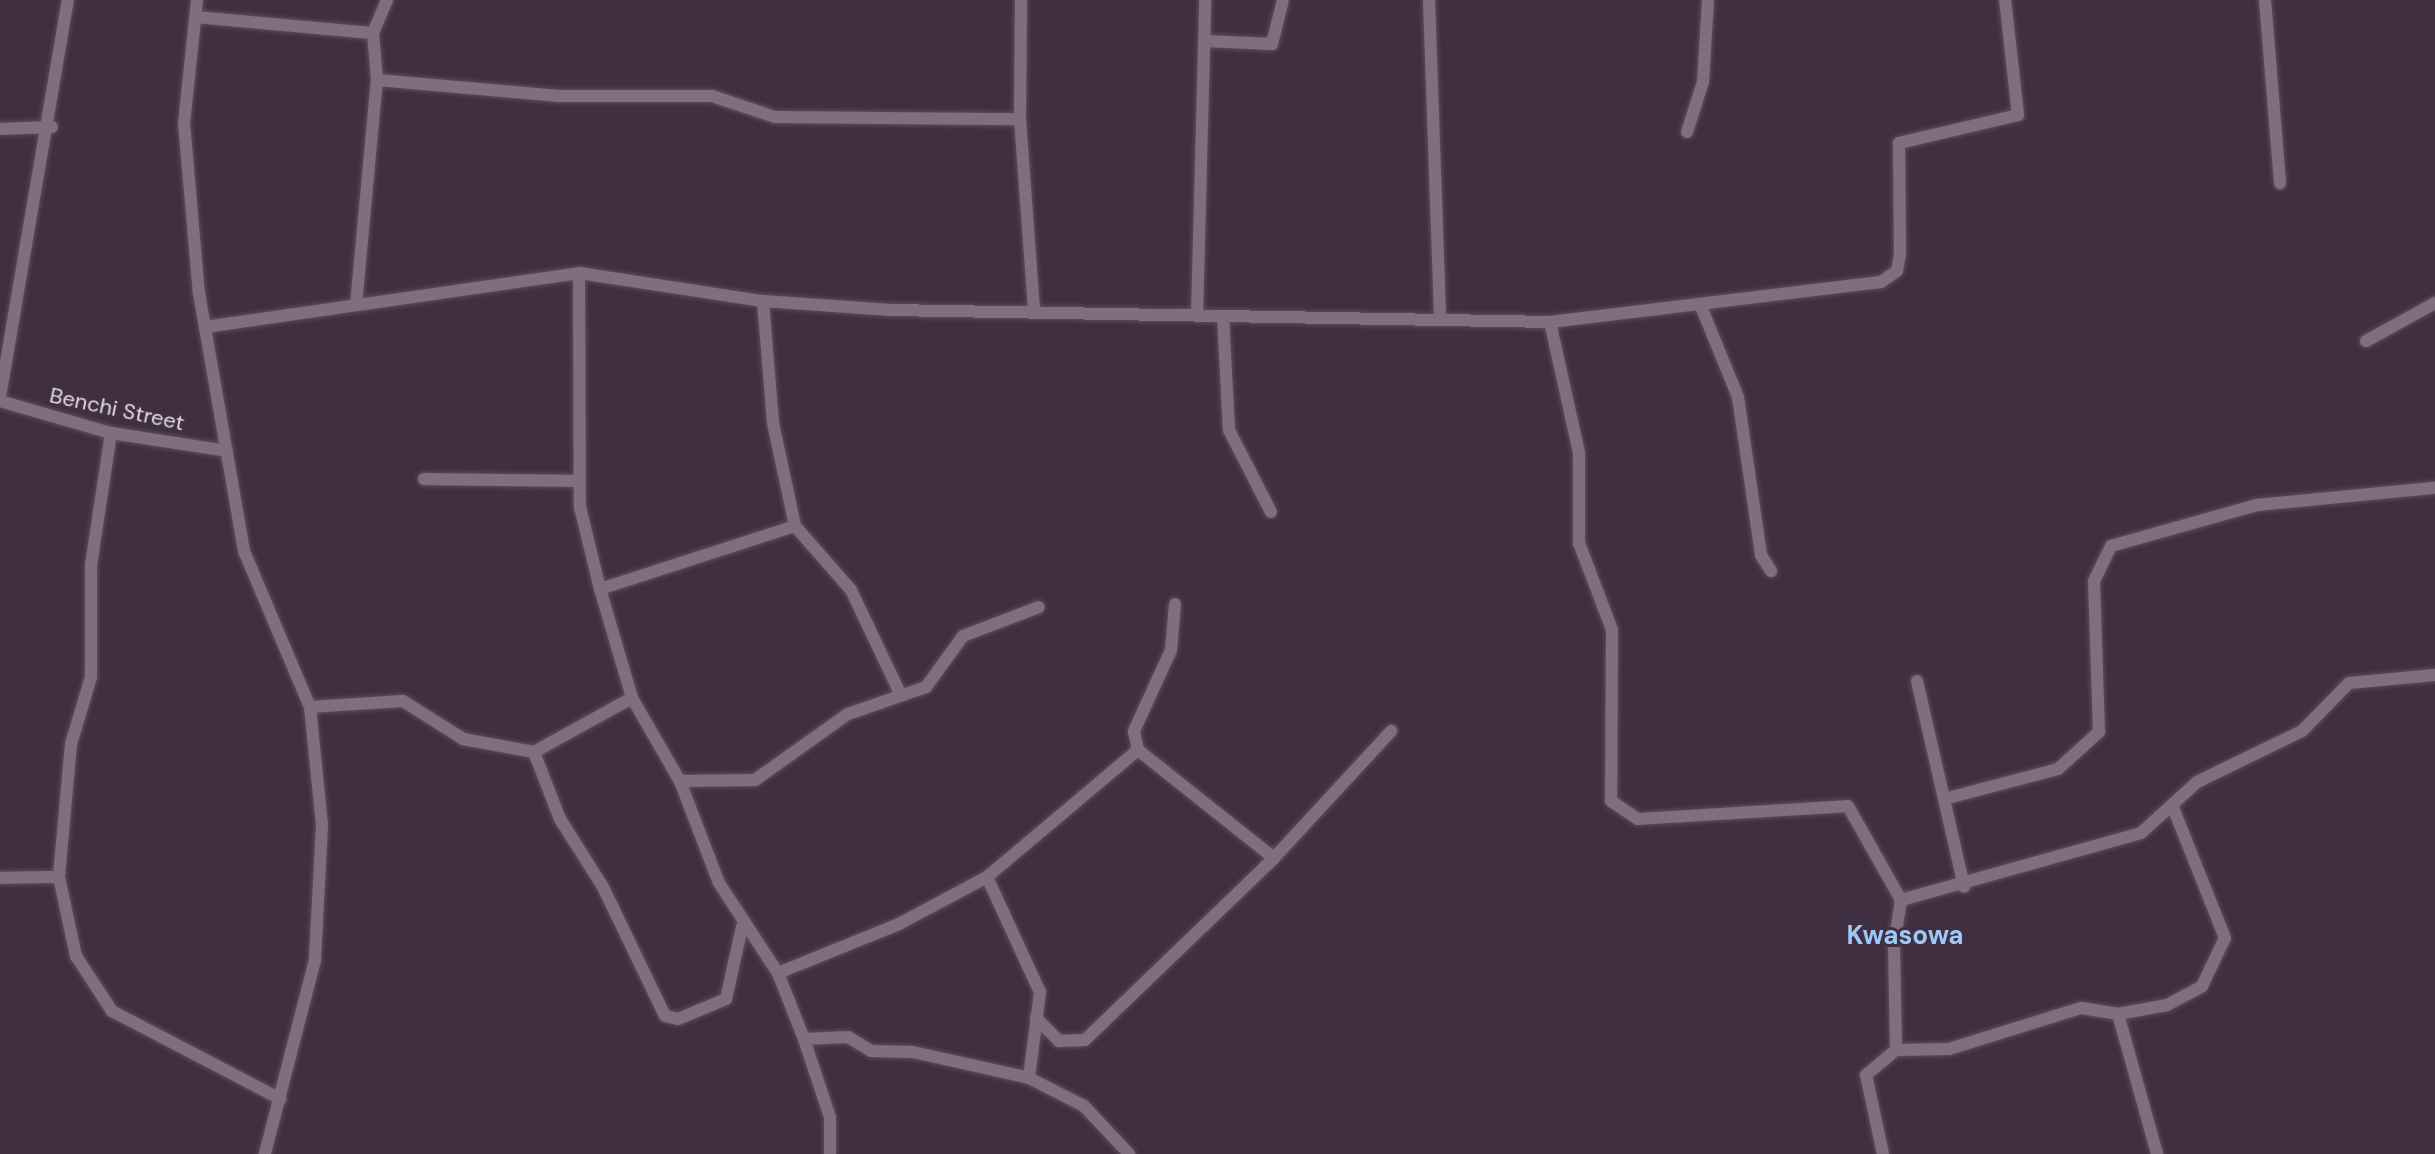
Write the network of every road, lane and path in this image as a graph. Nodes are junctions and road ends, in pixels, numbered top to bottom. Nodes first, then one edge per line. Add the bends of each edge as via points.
1 (68, 0) edge
2 (197, 0) edge
3 (387, 0) edge
4 (1021, 0) edge
5 (1205, 0) edge
6 (1283, 0) edge
7 (1429, 0) edge
8 (1708, 0) edge
9 (2005, 0) edge
10 (2265, 0) edge
11 (196, 17) junction
12 (373, 33) junction
13 (1204, 41) junction
14 (377, 80) junction
15 (1020, 119) junction
16 (52, 127) junction
17 (0, 129) edge
18 (1687, 132) dead end
19 (2280, 183) dead end
20 (579, 273) junction
21 (763, 301) junction
22 (2435, 303) edge
23 (1700, 304) junction
24 (356, 305) junction
25 (1034, 309) junction
26 (1197, 316) junction
27 (1223, 316) junction
28 (1440, 320) junction
29 (1550, 322) junction
30 (205, 327) junction
31 (2366, 341) dead end
32 (0, 399) edge
33 (111, 433) junction
34 (227, 451) junction
35 (424, 479) dead end
36 (579, 481) junction
37 (2435, 488) edge
38 (1271, 512) dead end
39 (795, 526) junction
40 (1771, 571) dead end
41 (600, 589) junction
42 (1175, 604) dead end
43 (1039, 607) dead end
44 (2435, 675) edge
45 (1917, 681) dead end
46 (900, 693) junction
47 (632, 698) junction
48 (310, 707) junction
49 (1391, 731) dead end
50 (1138, 750) junction
51 (534, 752) junction
52 (680, 781) junction
53 (1944, 799) junction
54 (2172, 805) junction
55 (1274, 858) junction
56 (59, 877) junction
57 (987, 877) junction
58 (0, 878) edge
59 (1964, 887) junction
60 (1901, 900) junction
61 (742, 927) junction
62 (778, 973) junction
63 (2118, 1014) junction
64 (1036, 1018) junction
65 (804, 1039) junction
66 (1896, 1050) junction
67 (1029, 1078) junction
68 (280, 1099) junction
69 (265, 1154) edge
70 (830, 1154) edge
71 (1129, 1154) edge
72 (1883, 1154) edge
73 (2157, 1154) edge

1 - 16 street
2 - 11 street
3 - 12 street
4 - 15 street
5 - 13 street
6 - 13 street via 1272,44
7 - 28 street
8 - 18 street via 1703,82
9 - 23 street via 2018,115 1899,143 1897,271 1881,282
10 - 19 street
11 - 12 street
11 - 30 street via 185,155
12 - 14 street
13 - 26 street
14 - 15 street via 559,96 712,96 775,117
14 - 24 street
15 - 25 street
16 - 17 street
16 - 32 street
20 - 21 street
20 - 24 street
20 - 36 street
21 - 25 street via 891,310
21 - 39 street via 773,423
22 - 31 street
23 - 29 street
23 - 40 street via 1738,397 1761,555
24 - 30 street
25 - 26 street
26 - 27 street
27 - 28 street
27 - 38 street via 1229,430
28 - 29 street
29 - 60 street via 1579,453 1579,543 1612,630 1615,809 1638,819 1848,806
30 - 34 street
32 - 33 street, Benchi Street
33 - 34 street, Benchi Street
33 - 56 street via 91,566 92,669 71,744
34 - 48 street via 247,563
35 - 36 street
36 - 41 street
37 - 53 street via 2257,505 2111,546 2094,581 2099,732 2058,769
39 - 41 street
39 - 46 street via 851,590
41 - 47 street
42 - 50 street via 1171,650 1134,731
43 - 46 street via 963,636 926,687
44 - 54 street via 2349,683 2302,731 2197,782
45 - 53 street
46 - 52 street via 848,714 755,780
47 - 51 street
47 - 52 street
48 - 51 street via 403,701 463,739
48 - 68 street via 322,825 321,919
49 - 55 street
50 - 55 street
50 - 57 street
51 - 61 street via 560,819 603,887 665,1016 678,1019 726,999
52 - 61 street
53 - 59 street
54 - 59 street via 2141,833
54 - 63 street via 2221,922 2223,954 2187,998
55 - 64 street via 1085,1040 1059,1041
56 - 58 street
56 - 68 street via 82,971 112,1011
57 - 62 street via 899,924
57 - 64 street via 1040,992
59 - 60 street
60 - 66 street via 1894,945
61 - 62 street
62 - 65 street
63 - 66 street via 2081,1008 1949,1049
63 - 73 street
64 - 67 street
65 - 67 street via 848,1037 871,1051 913,1052
65 - 70 street via 830,1117
66 - 72 street via 1866,1075
67 - 71 street via 1084,1106
68 - 69 street

